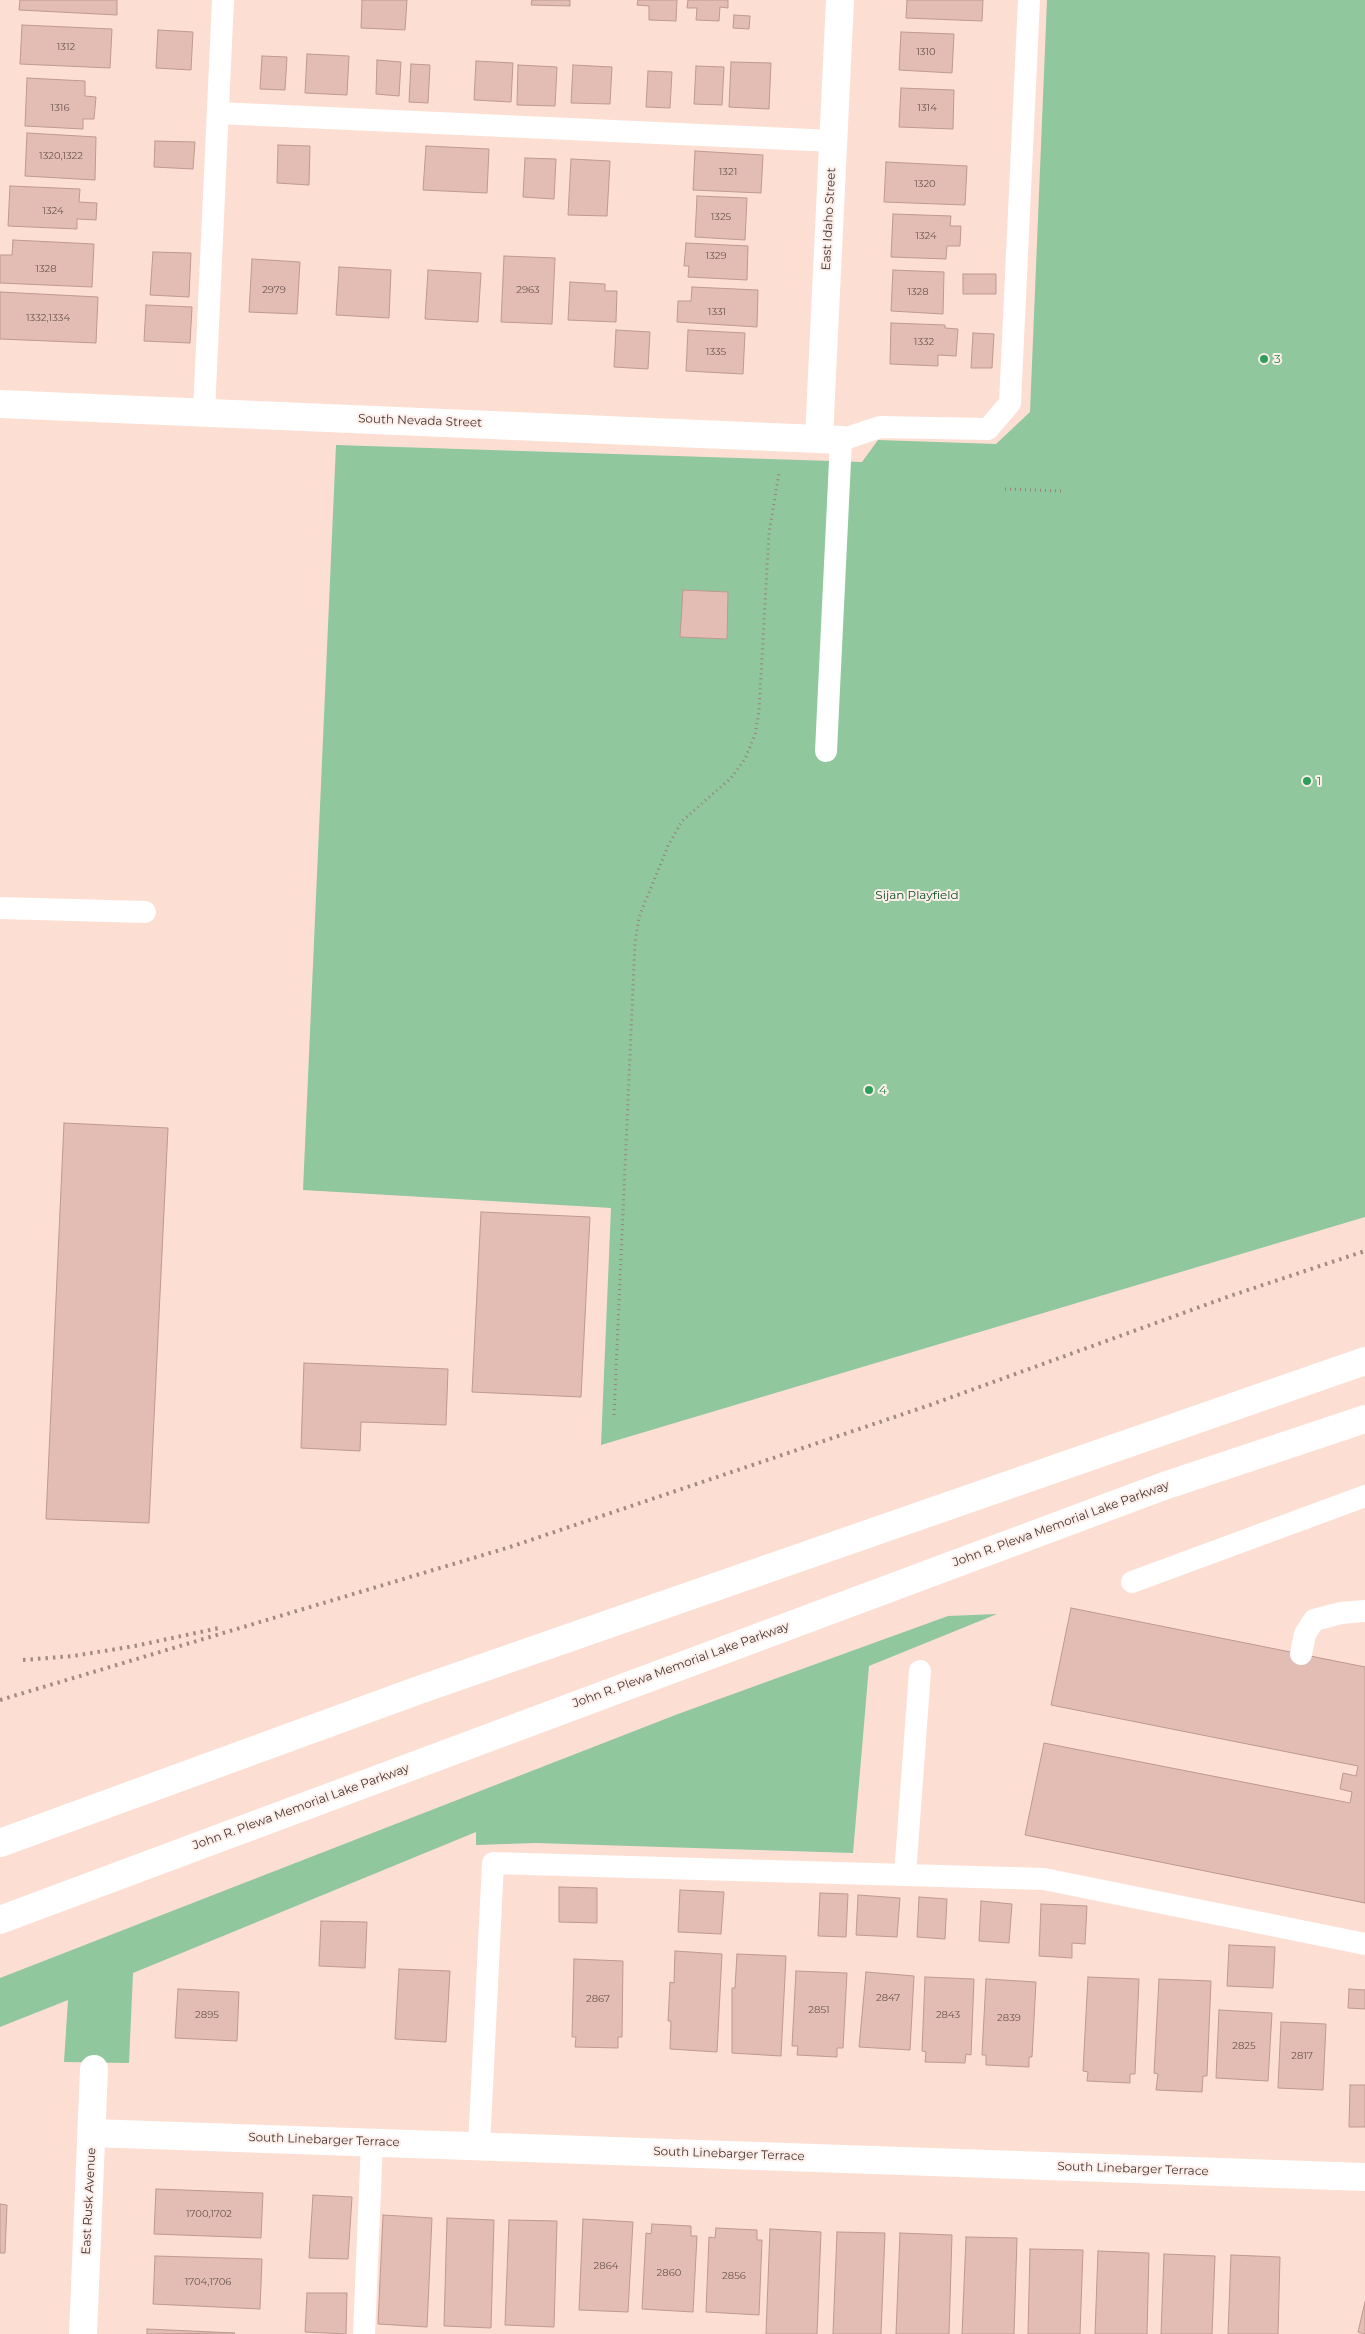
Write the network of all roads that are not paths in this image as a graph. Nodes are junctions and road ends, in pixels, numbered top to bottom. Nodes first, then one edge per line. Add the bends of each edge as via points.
1 (222, 0) edge
2 (840, 0) edge
3 (1029, 0) edge
4 (218, 113) junction
5 (833, 141) junction
6 (0, 404) edge
7 (204, 412) junction
8 (830, 439) junction
9 (826, 751) dead end
10 (0, 908) edge
11 (144, 912) dead end
12 (1365, 1360) edge
13 (1365, 1419) edge
14 (1365, 1496) edge
15 (1132, 1582) dead end
16 (1365, 1610) edge
17 (1301, 1654) dead end
18 (920, 1671) dead end
19 (0, 1843) edge
20 (905, 1875) junction
21 (0, 1920) edge
22 (1365, 1944) edge
23 (94, 2069) dead end
24 (92, 2133) junction
25 (372, 2142) junction
26 (479, 2146) junction
27 (1365, 2177) edge
28 (83, 2334) edge
29 (364, 2334) edge

1 - 4 lane
2 - 5 main road, East Idaho Street
3 - 8 lane via 1010,403 988,429 880,426
4 - 5 lane
4 - 7 lane
5 - 8 main road, East Idaho Street
6 - 7 main road, South Nevada Street
7 - 8 main road, South Nevada Street
8 - 9 lane
10 - 11 lane
12 - 19 main road via 419,1690
13 - 21 main road, John R. Plewa Memorial Lake Parkway via 1164,1486
14 - 15 lane
16 - 17 lane via 1314,1620 1305,1634
18 - 20 lane
20 - 22 lane via 1044,1879
20 - 26 lane via 493,1863
23 - 24 main road, East Rusk Avenue
24 - 25 main road, South Linebarger Terrace
24 - 28 main road, East Rusk Avenue
25 - 26 main road, South Linebarger Terrace
25 - 29 lane
26 - 27 main road, South Linebarger Terrace

